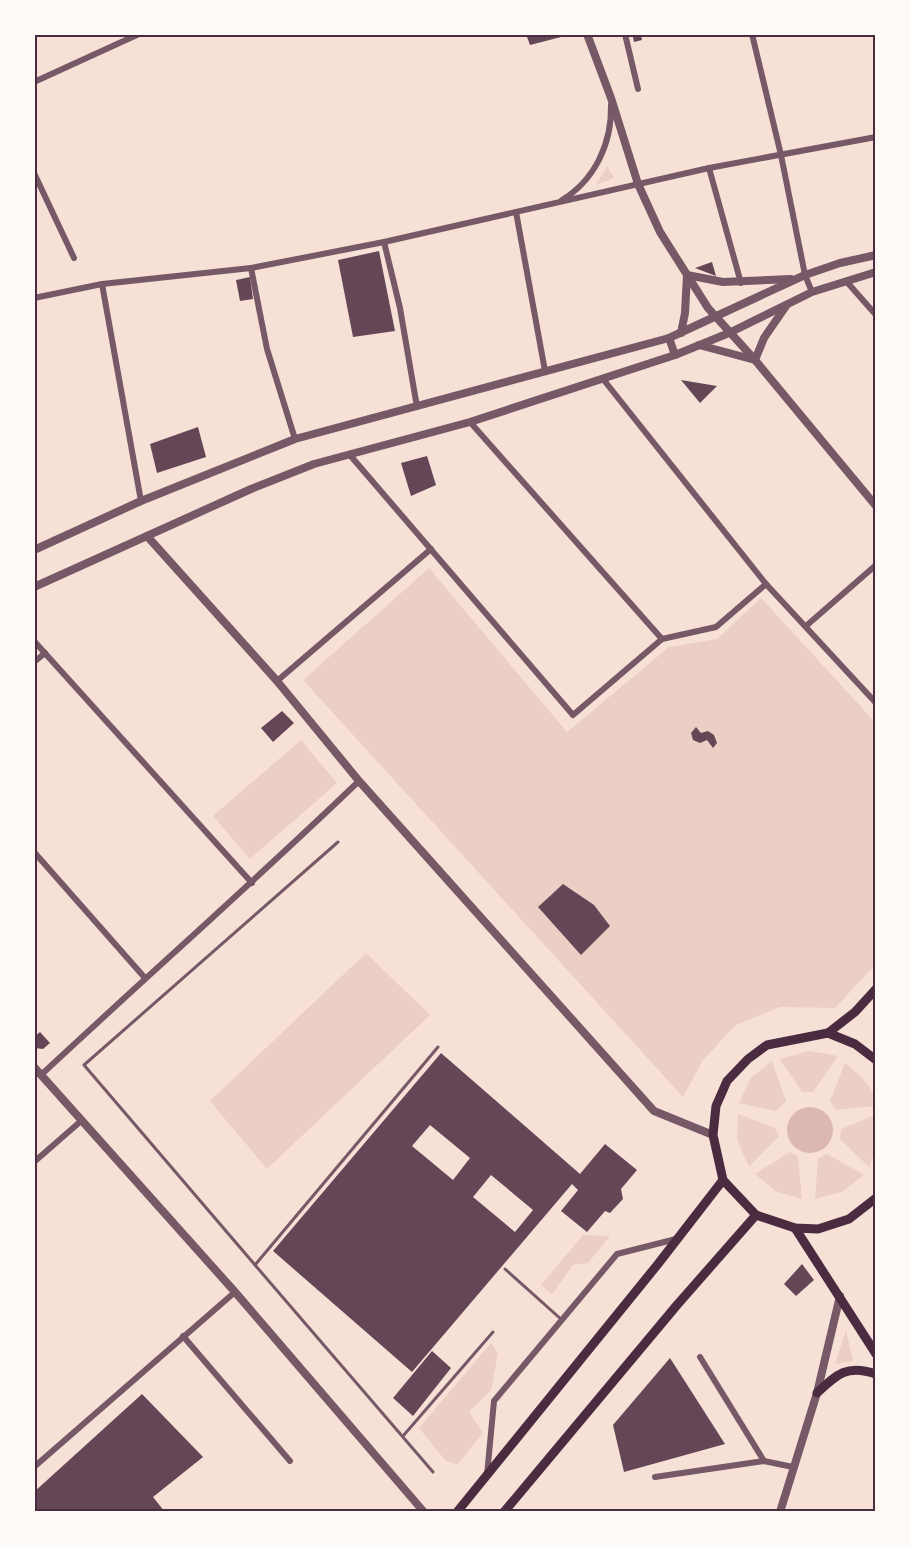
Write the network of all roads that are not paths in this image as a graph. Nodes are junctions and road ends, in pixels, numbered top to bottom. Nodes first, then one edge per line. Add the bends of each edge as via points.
1 (139, 34) edge
2 (587, 34) edge
3 (625, 34) edge
4 (752, 34) edge
5 (34, 82) edge
6 (638, 89) dead end
7 (611, 98) junction
8 (876, 136) edge
9 (781, 155) junction
10 (709, 168) junction
11 (34, 173) edge
12 (638, 184) junction
13 (557, 203) junction
14 (516, 213) junction
15 (384, 242) junction
16 (876, 255) edge
17 (74, 258) dead end
18 (251, 268) junction
19 (876, 272) edge
20 (687, 275) junction
21 (805, 275) junction
22 (795, 279) junction
23 (846, 281) junction
24 (741, 283) junction
25 (102, 284) junction
26 (812, 292) junction
27 (34, 298) edge
28 (786, 305) junction
29 (876, 315) edge
30 (716, 317) junction
31 (681, 333) junction
32 (729, 333) junction
33 (669, 338) junction
34 (699, 345) junction
35 (675, 355) junction
36 (755, 360) junction
37 (545, 371) junction
38 (603, 379) junction
39 (417, 408) junction
40 (470, 423) junction
41 (295, 440) junction
42 (349, 454) junction
43 (141, 501) junction
44 (876, 506) edge
45 (147, 536) junction
46 (431, 549) junction
47 (34, 550) edge
48 (876, 566) edge
49 (766, 584) junction
50 (34, 587) edge
51 (806, 626) junction
52 (662, 639) junction
53 (34, 641) edge
54 (45, 653) junction
55 (34, 662) edge
56 (277, 681) junction
57 (876, 704) edge
58 (359, 781) junction
59 (338, 842) dead end
60 (34, 852) edge
61 (252, 883) junction
62 (145, 978) junction
63 (876, 989) edge
64 (828, 1033) junction
65 (438, 1047) dead end
66 (876, 1060) edge
67 (34, 1067) edge
68 (41, 1075) junction
69 (81, 1121) junction
70 (713, 1135) junction
71 (34, 1162) edge
72 (723, 1180) junction
73 (876, 1198) edge
74 (756, 1215) junction
75 (795, 1228) junction
76 (676, 1239) junction
77 (255, 1265) junction
78 (505, 1269) dead end
79 (235, 1292) junction
80 (840, 1296) junction
81 (562, 1320) junction
82 (493, 1332) dead end
83 (183, 1336) junction
84 (876, 1354) edge
85 (700, 1357) dead end
86 (876, 1374) edge
87 (817, 1393) junction
88 (404, 1436) junction
89 (290, 1461) dead end
90 (764, 1461) junction
91 (34, 1467) edge
92 (793, 1467) junction
93 (432, 1472) dead end
94 (486, 1477) junction
95 (655, 1477) dead end
96 (424, 1512) edge
97 (457, 1512) edge
98 (504, 1512) edge
99 (780, 1512) edge

1 - 5 street
2 - 7 street
3 - 6 street
4 - 9 street
7 - 12 street
7 - 13 street via 612,118 598,165 577,191
8 - 9 street
9 - 10 street
9 - 21 street
10 - 12 street
10 - 24 street
11 - 17 street
12 - 13 street
12 - 20 street via 660,232
13 - 14 street
14 - 15 street
14 - 37 street
15 - 18 street
15 - 39 street
16 - 21 street
18 - 25 street
18 - 41 street via 267,349
19 - 23 street
20 - 24 street
20 - 30 street
20 - 31 street
21 - 22 street
21 - 26 street
22 - 24 street
22 - 30 street
23 - 26 street
23 - 29 street
25 - 27 street
25 - 43 street
26 - 28 street
28 - 32 street
28 - 36 street
30 - 31 street
30 - 32 street
31 - 33 street
32 - 34 street
32 - 36 street
33 - 35 street
33 - 37 street
34 - 35 street
34 - 36 street
35 - 38 street
36 - 44 street
37 - 39 street
38 - 40 street
38 - 49 street
39 - 41 street
40 - 42 street
40 - 52 street
41 - 43 street
42 - 45 street via 251,489
42 - 46 street
43 - 47 street
45 - 50 street
45 - 56 street
46 - 52 street via 573,715
46 - 56 street
48 - 51 street
49 - 51 street
49 - 52 street via 716,627
51 - 57 street
53 - 54 street
54 - 55 street
54 - 61 street
56 - 58 street
58 - 61 street
58 - 70 street via 654,1111
59 - 77 lane via 84,1065
60 - 62 street
61 - 62 street
62 - 68 street
63 - 64 main road
64 - 66 main road via 855,1044
64 - 70 main road via 767,1045 748,1059 728,1081 716,1106
65 - 77 lane
67 - 68 street
68 - 69 street
69 - 71 street
69 - 79 street
70 - 72 main road
72 - 74 main road
72 - 76 main road
73 - 75 main road via 849,1219 818,1229
74 - 75 main road
74 - 98 main road
75 - 80 main road
76 - 81 street via 617,1254
76 - 94 main road
77 - 88 lane
78 - 81 lane
79 - 83 street
79 - 96 street
80 - 84 main road
80 - 87 street
81 - 94 street via 494,1401
82 - 88 lane
83 - 89 street
83 - 91 street
85 - 90 street
86 - 87 main road via 844,1371
87 - 92 street
88 - 93 lane
90 - 92 street
90 - 95 street
92 - 99 street
94 - 97 main road

